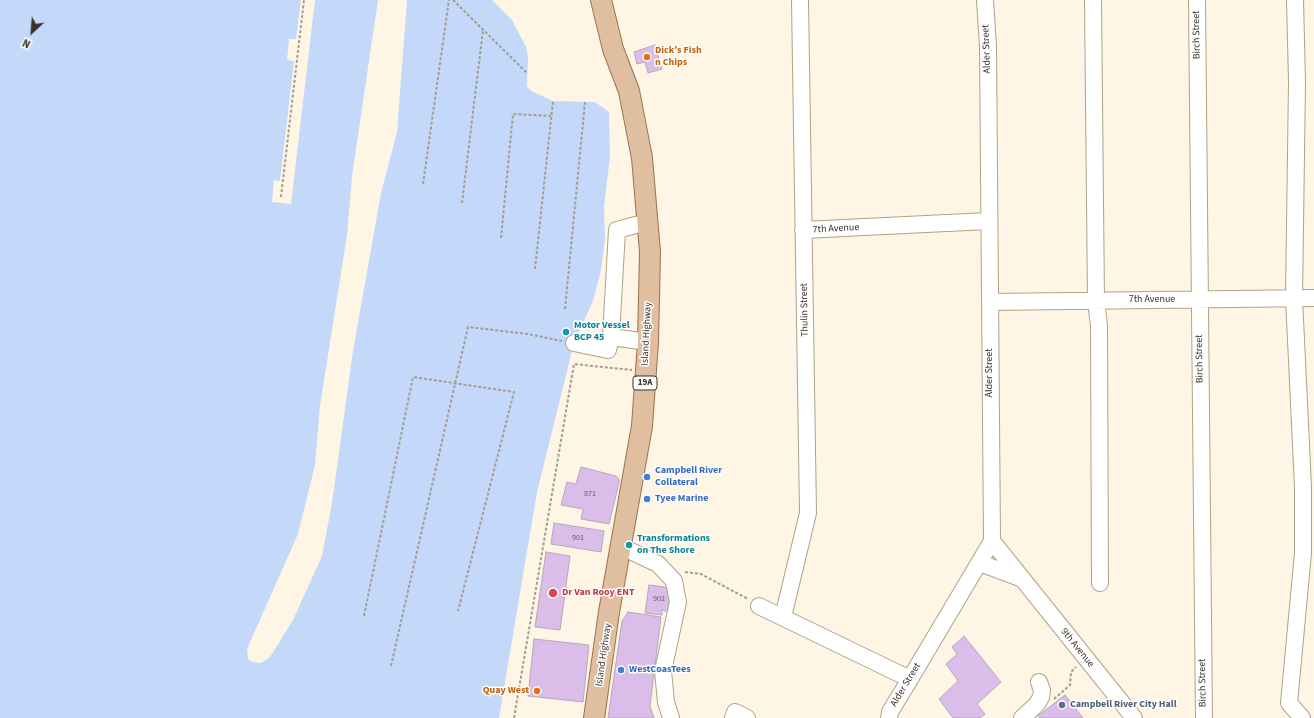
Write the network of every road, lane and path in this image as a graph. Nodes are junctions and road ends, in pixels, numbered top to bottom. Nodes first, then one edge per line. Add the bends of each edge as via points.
1 (304, 0) edge
2 (449, 0) edge
3 (453, 0) edge
4 (601, 0) edge
5 (800, 0) edge
6 (985, 0) edge
7 (1093, 0) edge
8 (1197, 0) edge
9 (1295, 0) edge
10 (483, 30) junction
11 (527, 73) dead end
12 (553, 101) dead end
13 (586, 102) dead end
14 (551, 116) junction
15 (423, 184) dead end
16 (282, 197) dead end
17 (462, 203) dead end
18 (988, 221) junction
19 (647, 222) junction
20 (803, 230) junction
21 (501, 238) dead end
22 (536, 269) dead end
23 (1294, 298) junction
24 (1314, 298) edge
25 (1096, 300) junction
26 (1200, 300) junction
27 (990, 302) junction
28 (565, 309) dead end
29 (611, 337) junction
30 (648, 342) junction
31 (574, 343) joint
32 (646, 371) junction
33 (992, 542) junction
34 (620, 546) junction
35 (980, 563) junction
36 (701, 574) dead end
37 (1020, 578) junction
38 (1100, 583) dead end
39 (759, 606) joint
40 (458, 611) dead end
41 (364, 616) dead end
42 (783, 617) junction
43 (1084, 657) junction
44 (390, 666) dead end
45 (910, 679) junction
46 (1039, 682) dead end
47 (1052, 700) dead end
48 (514, 718) edge
49 (594, 718) edge
50 (671, 718) edge
51 (733, 718) edge
52 (747, 718) edge
53 (889, 718) edge
54 (1022, 718) edge
55 (1134, 718) edge
56 (1204, 718) edge
57 (1302, 718) edge

1 - 16 path
2 - 15 path
3 - 10 path
4 - 19 main road, Island Highway / 19A via 613,49 629,91 642,158
5 - 20 street, Thulin Street
6 - 18 street, Alder Street via 988,46
7 - 25 street
8 - 26 street, Birch Street
9 - 23 street via 1297,81
10 - 11 path
10 - 17 path
12 - 14 path
13 - 28 path
14 - 21 path via 513,114
14 - 22 path
18 - 20 street, 7th Avenue
18 - 27 street, Alder Street
19 - 29 street via 617,230
19 - 30 main road, Island Highway / 19A via 650,252
20 - 42 street, Thulin Street via 808,513
23 - 24 street, 7th Avenue
23 - 26 street, 7th Avenue
23 - 57 street via 1303,487 1303,553 1289,703
25 - 26 street, 7th Avenue
25 - 27 street, 7th Avenue
25 - 38 street via 1099,326
26 - 56 street, Birch Street
27 - 33 street, Alder Street
29 - 30 street
29 - 31 street via 608,350
30 - 32 main road, Island Highway / 19A
31 - 44 path via 528,334 468,327
32 - 34 main road, Island Highway / 19A via 642,426
32 - 48 path via 574,364
33 - 35 street, Alder Street
33 - 37 street, 9th Avenue
34 - 49 main road, Island Highway / 19A
34 - 50 street via 658,564 674,581 678,602 663,671 666,702
35 - 37 street
35 - 45 street, Alder Street
36 - 39 path
37 - 43 street, 9th Avenue
39 - 42 street
40 - 41 path via 514,392 414,377
42 - 45 street
43 - 47 path via 1071,672 1070,686
43 - 55 street, 9th Avenue
45 - 53 street, Alder Street
46 - 54 street via 1042,690 1038,704
51 - 52 street via 735,712

